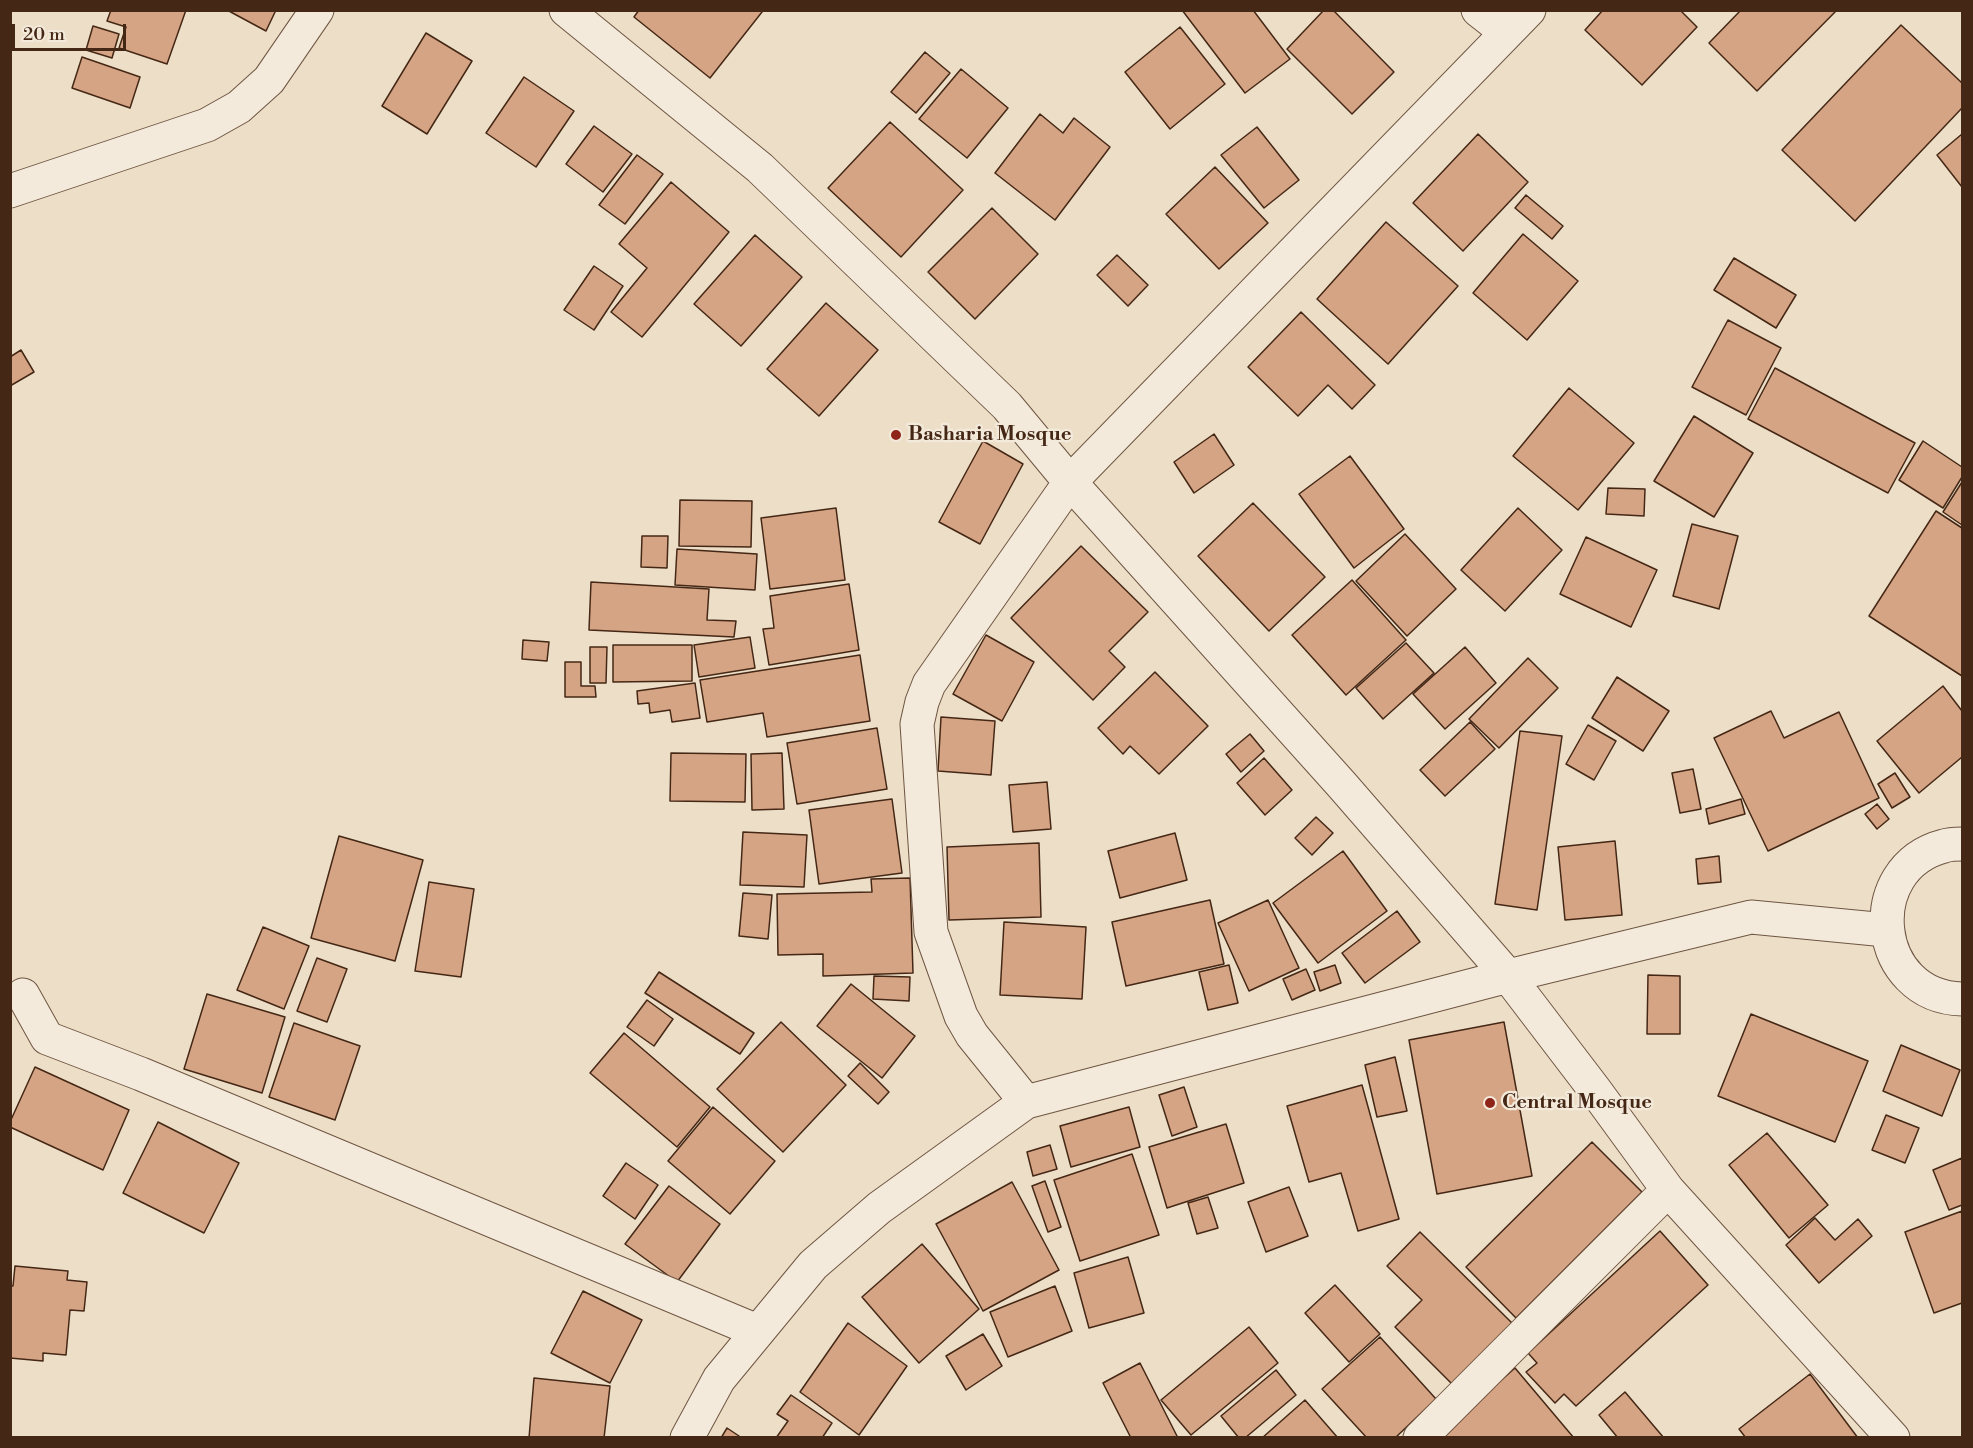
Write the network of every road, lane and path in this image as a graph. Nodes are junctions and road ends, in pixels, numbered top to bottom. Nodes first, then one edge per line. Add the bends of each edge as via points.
1 (317, 10) edge
2 (566, 10) edge
3 (1478, 10) edge
4 (1529, 10) edge
5 (1506, 32) junction
6 (10, 191) edge
7 (1070, 482) junction
8 (1962, 844) edge
9 (1886, 930) junction
10 (1508, 976) junction
11 (23, 995) dead end
12 (1962, 999) edge
13 (1026, 1102) junction
14 (1668, 1190) junction
15 (757, 1331) junction
16 (687, 1437) edge
17 (1420, 1437) edge
18 (1893, 1437) edge

1 - 6 street via 269,80 239,107 207,125
2 - 7 street via 760,168 1007,406
3 - 5 street
4 - 5 street
5 - 7 street
7 - 10 street
7 - 13 street via 929,684 917,724 931,932 961,1016
8 - 9 street via 1944,846 1919,857 1900,876 1889,901
9 - 10 street via 1751,917
9 - 12 street via 1893,956 1909,978 1923,989
10 - 13 street
10 - 14 street
11 - 15 street via 47,1038
13 - 15 street via 879,1208 813,1265
14 - 17 street
14 - 18 street
15 - 16 street via 719,1379

